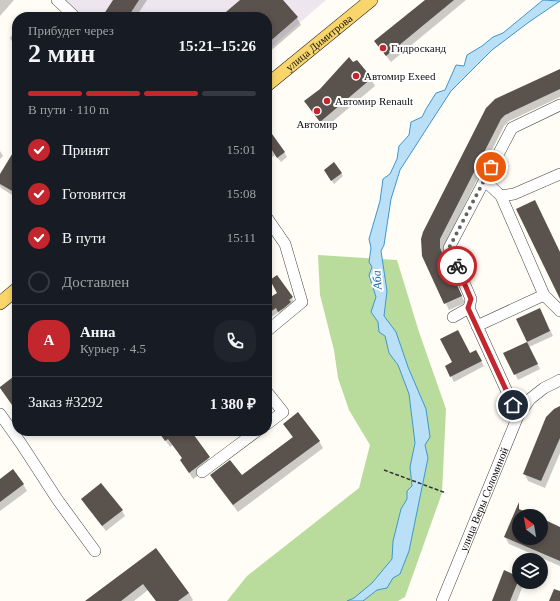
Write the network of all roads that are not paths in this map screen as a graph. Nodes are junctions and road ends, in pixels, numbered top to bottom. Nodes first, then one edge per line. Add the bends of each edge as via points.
1 (57, 0) edge
2 (371, 0) edge
3 (70, 12) edge
4 (272, 81) edge
5 (560, 105) edge
6 (560, 174) edge
7 (484, 180) junction
8 (501, 196) junction
9 (272, 225) edge
10 (12, 292) edge
11 (544, 295) junction
12 (2, 298) edge
13 (468, 308) junction
14 (560, 311) edge
15 (452, 317) dead end
16 (477, 326) junction
17 (272, 327) edge
18 (560, 380) edge
19 (272, 398) edge
20 (0, 414) edge
21 (518, 416) junction
22 (272, 420) edge
23 (12, 430) edge
24 (16, 436) edge
25 (250, 436) edge
26 (202, 472) dead end
27 (95, 551) dead end
28 (442, 601) edge

1 - 3 street
2 - 4 main road, улица Димитрова
5 - 7 street via 512,128
6 - 8 street via 514,194
7 - 8 street
7 - 13 street via 449,248 471,299
8 - 11 street
9 - 17 street via 285,244 302,302
10 - 12 main road
11 - 14 street
11 - 16 street
13 - 15 street
13 - 16 street
16 - 21 street
18 - 21 street, улица Веры Соломиной via 530,399
19 - 22 street via 283,412
20 - 23 street
21 - 28 street, улица Веры Соломиной
24 - 27 street
25 - 26 street

